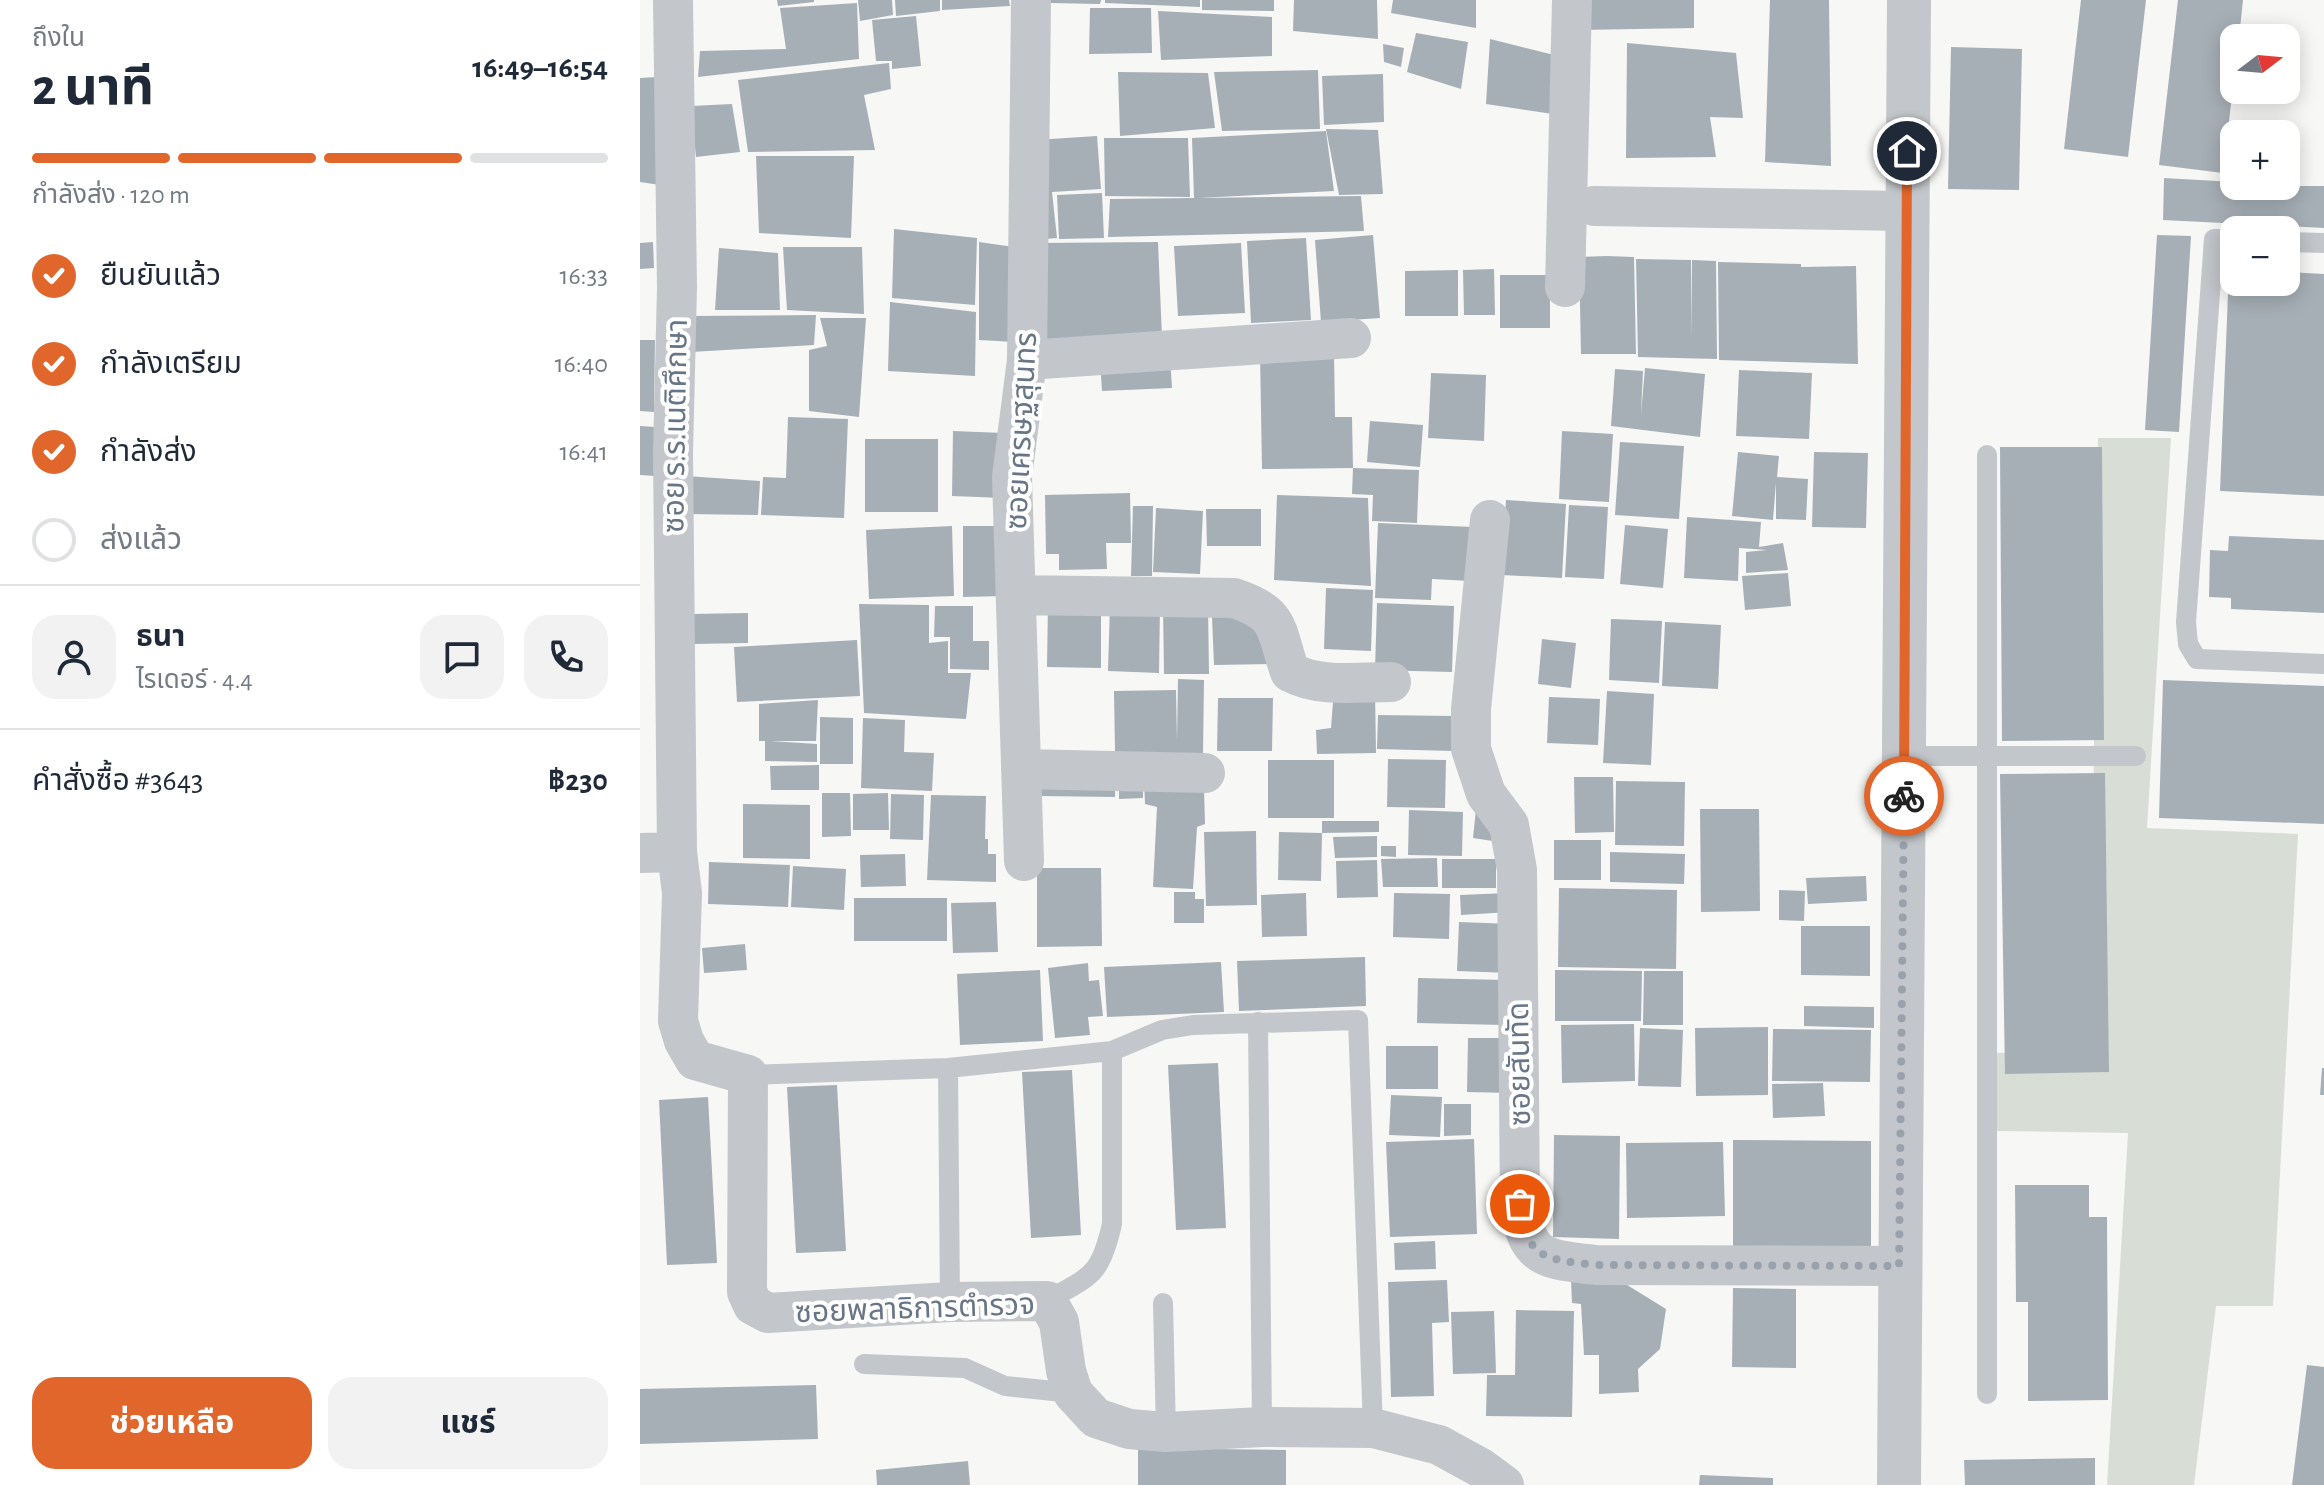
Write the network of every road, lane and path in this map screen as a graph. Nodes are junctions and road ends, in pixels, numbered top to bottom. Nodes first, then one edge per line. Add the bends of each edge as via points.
1 (673, 0) edge
2 (1031, 0) edge
3 (1572, 0) edge
4 (1909, 0) edge
5 (1594, 206) dead end
6 (1906, 211) junction
7 (2220, 239) edge
8 (2300, 242) edge
9 (2324, 243) edge
10 (1565, 287) dead end
11 (1351, 338) dead end
12 (1027, 360) junction
13 (1987, 455) dead end
14 (1490, 520) dead end
15 (1016, 595) junction
16 (2324, 664) edge
17 (1391, 682) dead end
18 (1905, 756) junction
19 (1987, 756) junction
20 (2136, 756) dead end
21 (1021, 769) junction
22 (1205, 773) dead end
23 (658, 853) edge
24 (1024, 861) dead end
25 (1258, 1022) junction
26 (1112, 1051) junction
27 (948, 1068) junction
28 (748, 1075) junction
29 (1899, 1266) junction
30 (1047, 1301) junction
31 (950, 1302) junction
32 (1163, 1303) dead end
33 (864, 1364) dead end
34 (1073, 1393) junction
35 (1987, 1394) dead end
36 (1262, 1427) junction
37 (1373, 1428) junction
38 (1166, 1432) junction
39 (1504, 1485) edge
40 (1899, 1485) edge

1 - 23 street, ซอย ร.ร.เนติศึกษา via 677,288
2 - 12 street, ซอยเศรษฐสุนทร
3 - 10 street
4 - 6 street
5 - 6 street
6 - 18 street
7 - 16 lane via 2214,239 2188,644 2197,659
8 - 9 lane
11 - 12 street
12 - 15 street, ซอยเศรษฐสุนทร via 1012,477
13 - 19 lane
14 - 29 street, ซอยสันทัด via 1471,749 1486,794 1509,825 1517,870 1523,1232 1536,1252 1596,1265
15 - 17 street via 1234,598 1269,616 1290,672 1303,679
15 - 21 street, ซอยเศรษฐสุนทร
18 - 19 lane
18 - 29 street
19 - 20 lane
19 - 35 lane
21 - 22 street
21 - 24 street, ซอยเศรษฐสุนทร
23 - 28 street, ซอย ร.ร.เนติศึกษา via 682,893 678,1021 684,1041 695,1060
25 - 26 lane via 1162,1030
25 - 36 lane
25 - 37 lane via 1358,1020
26 - 27 lane
26 - 30 lane via 1112,1224 1106,1251 1094,1273
27 - 28 lane
27 - 31 lane
28 - 31 street, ซอยพลาธิการตำรวจ via 747,1292 753,1305 768,1313
29 - 40 street
30 - 31 street, ซอยพลาธิการตำรวจ
30 - 34 street, ซอยพลาธิการตำรวจ via 1059,1322
32 - 38 lane
33 - 34 lane via 965,1368 1005,1386
34 - 38 street via 1096,1418 1129,1429
36 - 37 street
36 - 38 street
37 - 39 street via 1439,1445

